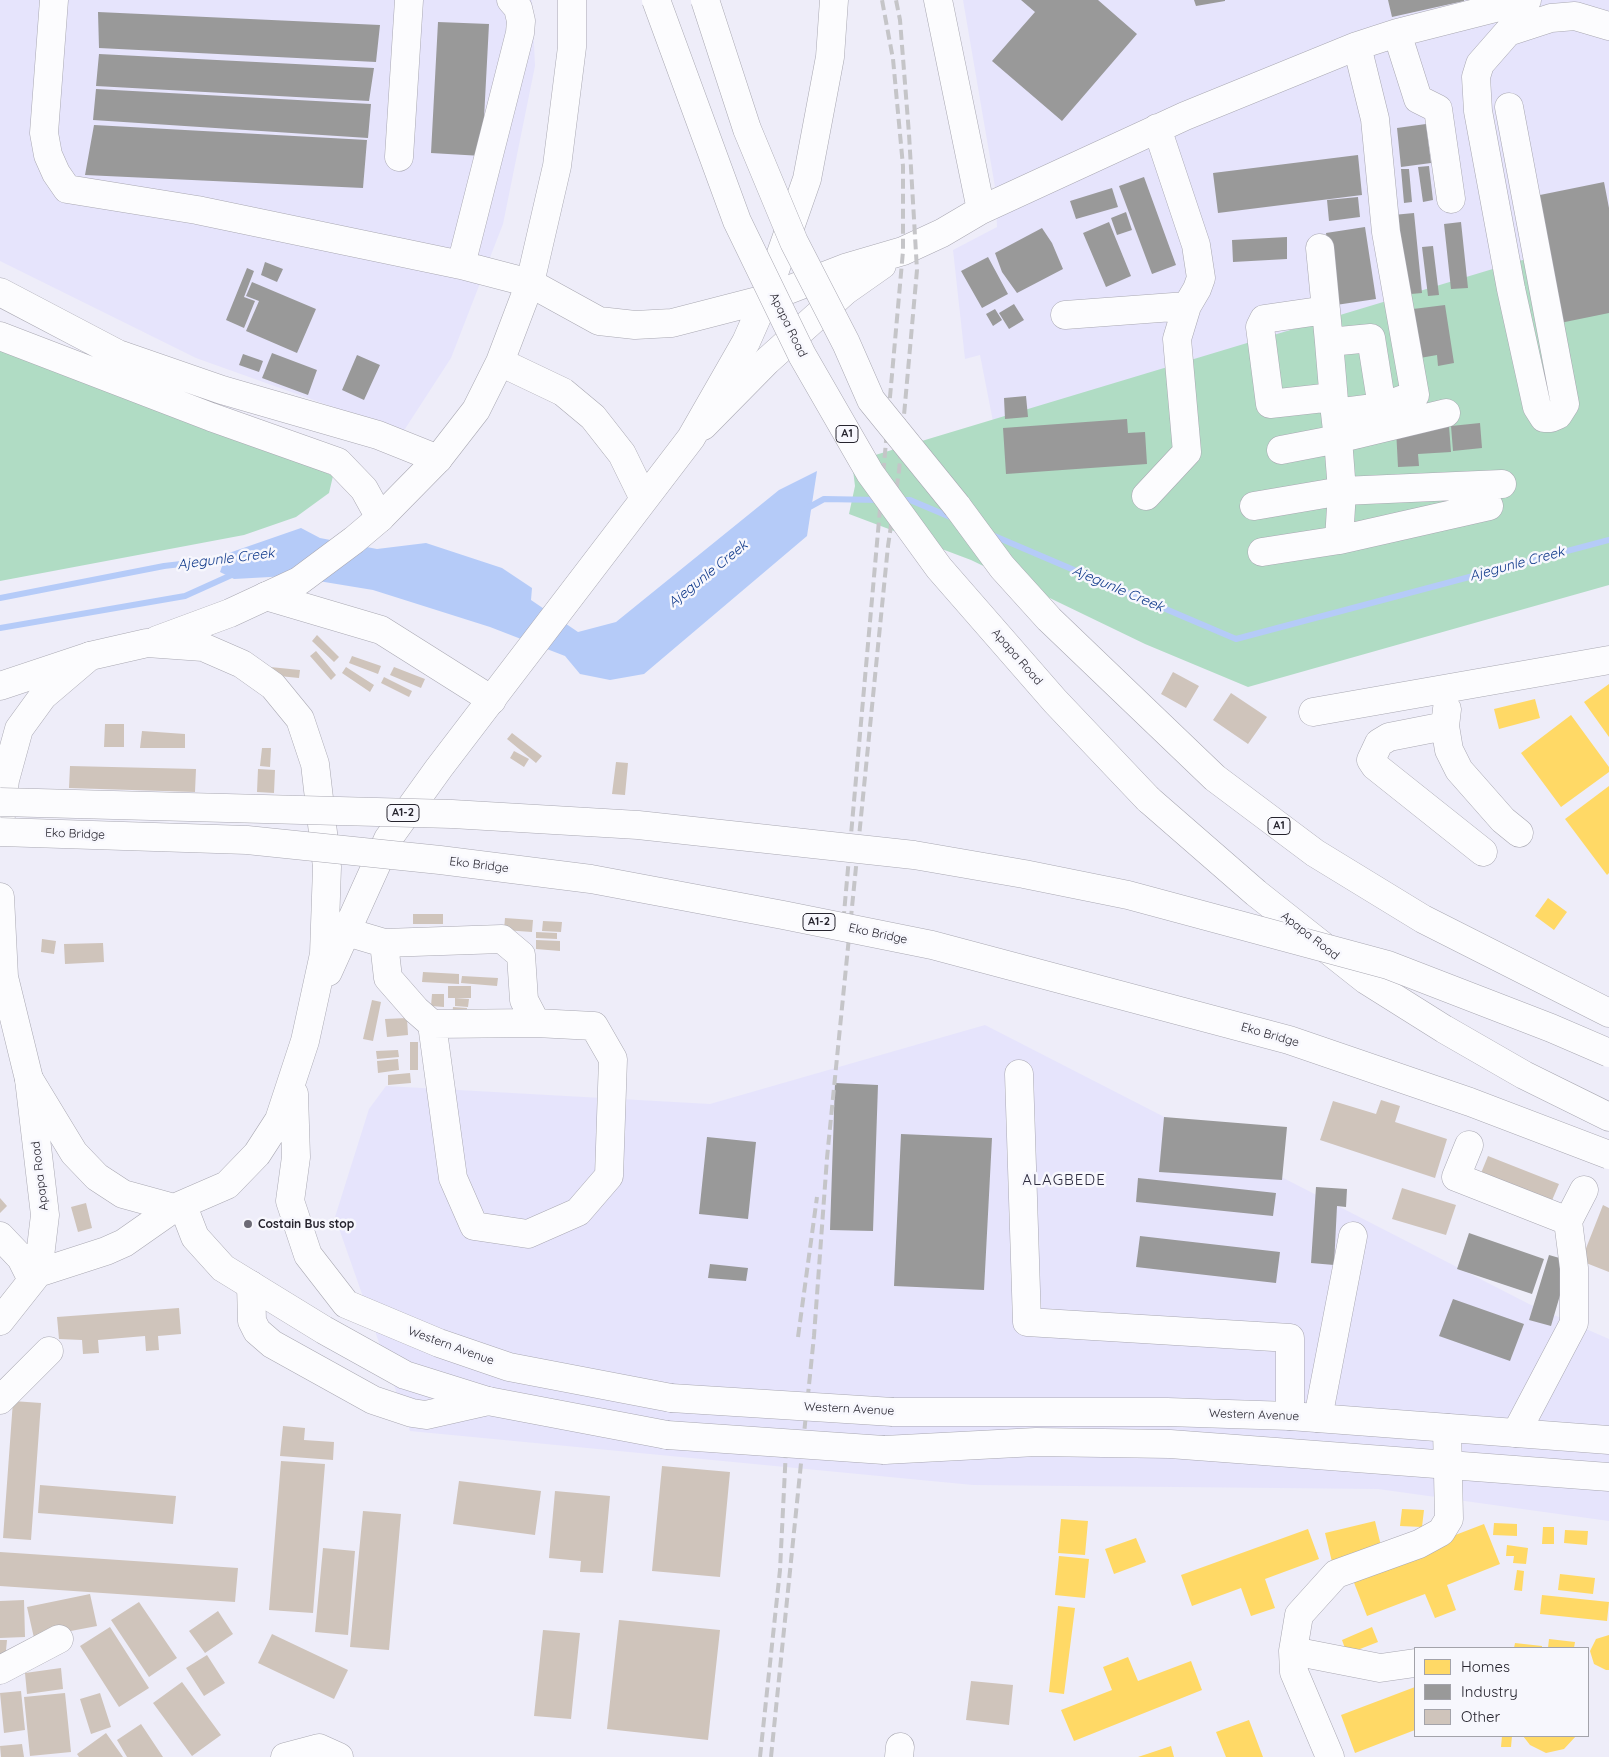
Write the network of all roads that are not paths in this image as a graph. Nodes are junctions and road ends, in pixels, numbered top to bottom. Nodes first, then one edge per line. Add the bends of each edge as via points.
1 (54, 0) edge
2 (408, 0) edge
3 (511, 0) edge
4 (572, 0) edge
5 (656, 0) edge
6 (705, 0) edge
7 (834, 0) edge
8 (938, 0) edge
9 (1526, 0) edge
10 (1550, 9) edge
11 (1609, 26) edge
12 (1397, 33) junction
13 (1357, 46) junction
14 (1509, 107) dead end
15 (1158, 128) junction
16 (399, 157) dead end
17 (1451, 199) dead end
18 (981, 210) junction
19 (1320, 248) dead end
20 (903, 251) junction
21 (461, 265) junction
22 (530, 283) junction
23 (0, 292) edge
24 (765, 299) junction
25 (1188, 306) junction
26 (1326, 310) junction
27 (1065, 315) dead end
28 (0, 336) edge
29 (1371, 338) junction
30 (1405, 338) junction
31 (1329, 342) junction
32 (500, 362) junction
33 (222, 390) junction
34 (1382, 407) junction
35 (1446, 413) dead end
36 (1335, 416) junction
37 (211, 417) junction
38 (691, 438) junction
39 (1281, 450) dead end
40 (438, 459) junction
41 (1342, 491) junction
42 (1146, 496) dead end
43 (644, 499) junction
44 (1254, 506) dead end
45 (380, 518) junction
46 (1339, 540) junction
47 (1262, 552) dead end
48 (266, 596) junction
49 (147, 644) junction
50 (90, 656) junction
51 (1609, 660) edge
52 (0, 686) edge
53 (1450, 688) junction
54 (492, 700) junction
55 (1313, 712) dead end
56 (1445, 726) junction
57 (0, 802) edge
58 (0, 824) edge
59 (0, 832) edge
60 (1519, 833) dead end
61 (1483, 852) dead end
62 (0, 897) edge
63 (347, 932) junction
64 (384, 943) junction
65 (3, 986) edge
66 (312, 1004) junction
67 (1609, 1013) edge
68 (536, 1023) junction
69 (432, 1024) junction
70 (1609, 1054) edge
71 (1019, 1074) dead end
72 (294, 1078) junction
73 (29, 1079) junction
74 (1609, 1117) edge
75 (1469, 1145) dead end
76 (1609, 1155) edge
77 (1584, 1190) dead end
78 (179, 1207) junction
79 (1568, 1221) junction
80 (0, 1236) edge
81 (1352, 1236) dead end
82 (34, 1275) junction
83 (251, 1285) junction
84 (0, 1321) edge
85 (49, 1351) dead end
86 (0, 1400) edge
87 (488, 1402) junction
88 (1290, 1416) junction
89 (1318, 1418) junction
90 (1447, 1428) junction
91 (1516, 1433) junction
92 (1609, 1440) edge
93 (1447, 1464) junction
94 (1609, 1477) edge
95 (58, 1639) dead end
96 (1293, 1651) junction
97 (1414, 1663) edge
98 (0, 1670) edge
99 (286, 1757) edge
100 (339, 1757) edge
101 (1330, 1757) edge

1 - 21 main road via 44,133 48,155 67,188 197,210
2 - 16 main road
3 - 21 main road via 518,8 520,33
4 - 22 main road via 572,47 557,166
5 - 74 main road, Apapa Road / A1, bridge via 737,221 802,355 870,474 939,568 1055,701 1148,799 1256,893 1366,980 1524,1075
6 - 67 main road, A1, bridge via 747,129 794,242 871,400 1002,567 1049,619 1216,778 1315,853 1423,919
7 - 24 main road via 830,57 807,179
8 - 18 main road
9 - 12 main road
10 - 11 main road
10 - 14 main road via 1508,32 1480,64 1476,93 1511,289 1537,406 1544,418 1551,418 1558,415 1565,404
12 - 13 main road
12 - 17 main road via 1418,99 1438,109
13 - 15 main road
13 - 30 main road via 1375,119 1386,232
15 - 18 main road
15 - 25 main road via 1199,263 1201,278
18 - 20 main road
19 - 26 main road
20 - 24 main road via 845,268
20 - 38 main road via 838,298 767,361
21 - 22 main road
22 - 24 main road via 599,321 635,325 672,323
22 - 32 main road
23 - 33 main road via 118,354
24 - 38 main road via 746,342
25 - 27 main road
25 - 42 main road via 1177,339 1187,452
26 - 31 main road
26 - 36 main road via 1264,319 1260,327 1270,404
28 - 37 main road
29 - 30 main road
29 - 31 main road
29 - 34 main road
30 - 34 main road via 1415,395
31 - 36 main road
32 - 40 main road via 476,410
32 - 43 main road via 563,392 593,417 622,454
33 - 37 main road
33 - 40 main road via 371,433
34 - 36 main road
35 - 36 main road
36 - 39 main road
36 - 41 main road
37 - 45 main road via 338,462 364,489
38 - 43 main road
40 - 45 main road
41 - 44 main road
41 - 46 main road
41 - 46 main road via 1496,495
43 - 54 main road
45 - 48 main road via 299,581
46 - 47 main road
48 - 49 main road
48 - 54 main road via 381,630
49 - 50 main road
49 - 66 main road via 203,647 242,664 273,686 300,719 315,764 327,867 324,954
50 - 52 main road
50 - 58 main road via 43,696 19,729 5,780
51 - 53 main road
53 - 55 main road
53 - 56 main road
54 - 63 main road via 388,839
56 - 60 main road via 1458,770
56 - 61 main road via 1389,737 1379,743 1371,760
57 - 70 main road, A1-2, bridge via 452,814 638,825 914,856 1128,895 1388,965 1552,1028
59 - 76 main road, Eko Bridge / A1-2, bridge via 247,840 440,860 590,879 793,917 932,945 1289,1040 1470,1102
62 - 65 main road
63 - 64 main road
63 - 66 main road
64 - 68 main road via 502,938 521,955 524,1000
64 - 69 main road via 388,978
65 - 73 main road
66 - 72 main road
68 - 69 main road
68 - 69 main road via 594,1026 613,1059 609,1176 578,1212 528,1234 474,1226 470,1218 453,1178
71 - 88 main road via 1027,1322 1290,1338
72 - 78 main road via 279,1120 257,1154 227,1185
72 - 88 main road, Western Avenue, bridge via 296,1157 290,1201 308,1255 346,1304 438,1343 509,1367 671,1398 893,1412 1167,1412
73 - 78 main road via 74,1154 97,1177 122,1194
73 - 82 main road, Apapa Road via 45,1215
75 - 79 main road via 1456,1177
77 - 79 main road
78 - 82 main road via 124,1243
78 - 83 main road via 195,1237 223,1268
79 - 91 main road via 1574,1268 1574,1323
80 - 82 main road
81 - 89 main road
82 - 84 main road, Apapa Road
83 - 87 main road via 405,1375
83 - 87 main road via 252,1321 257,1332 272,1344 373,1400 426,1415
85 - 86 main road
87 - 93 main road, bridge via 668,1435 884,1450 1036,1442 1170,1444
88 - 89 main road, Western Avenue
89 - 90 main road, Western Avenue
90 - 91 main road, Western Avenue
90 - 93 main road
91 - 92 main road, Western Avenue
93 - 94 main road
93 - 96 main road via 1449,1519 1441,1532 1419,1544 1336,1574 1299,1615
95 - 98 main road
96 - 97 main road via 1380,1668
96 - 101 main road via 1294,1672
99 - 100 main road via 319,1748

